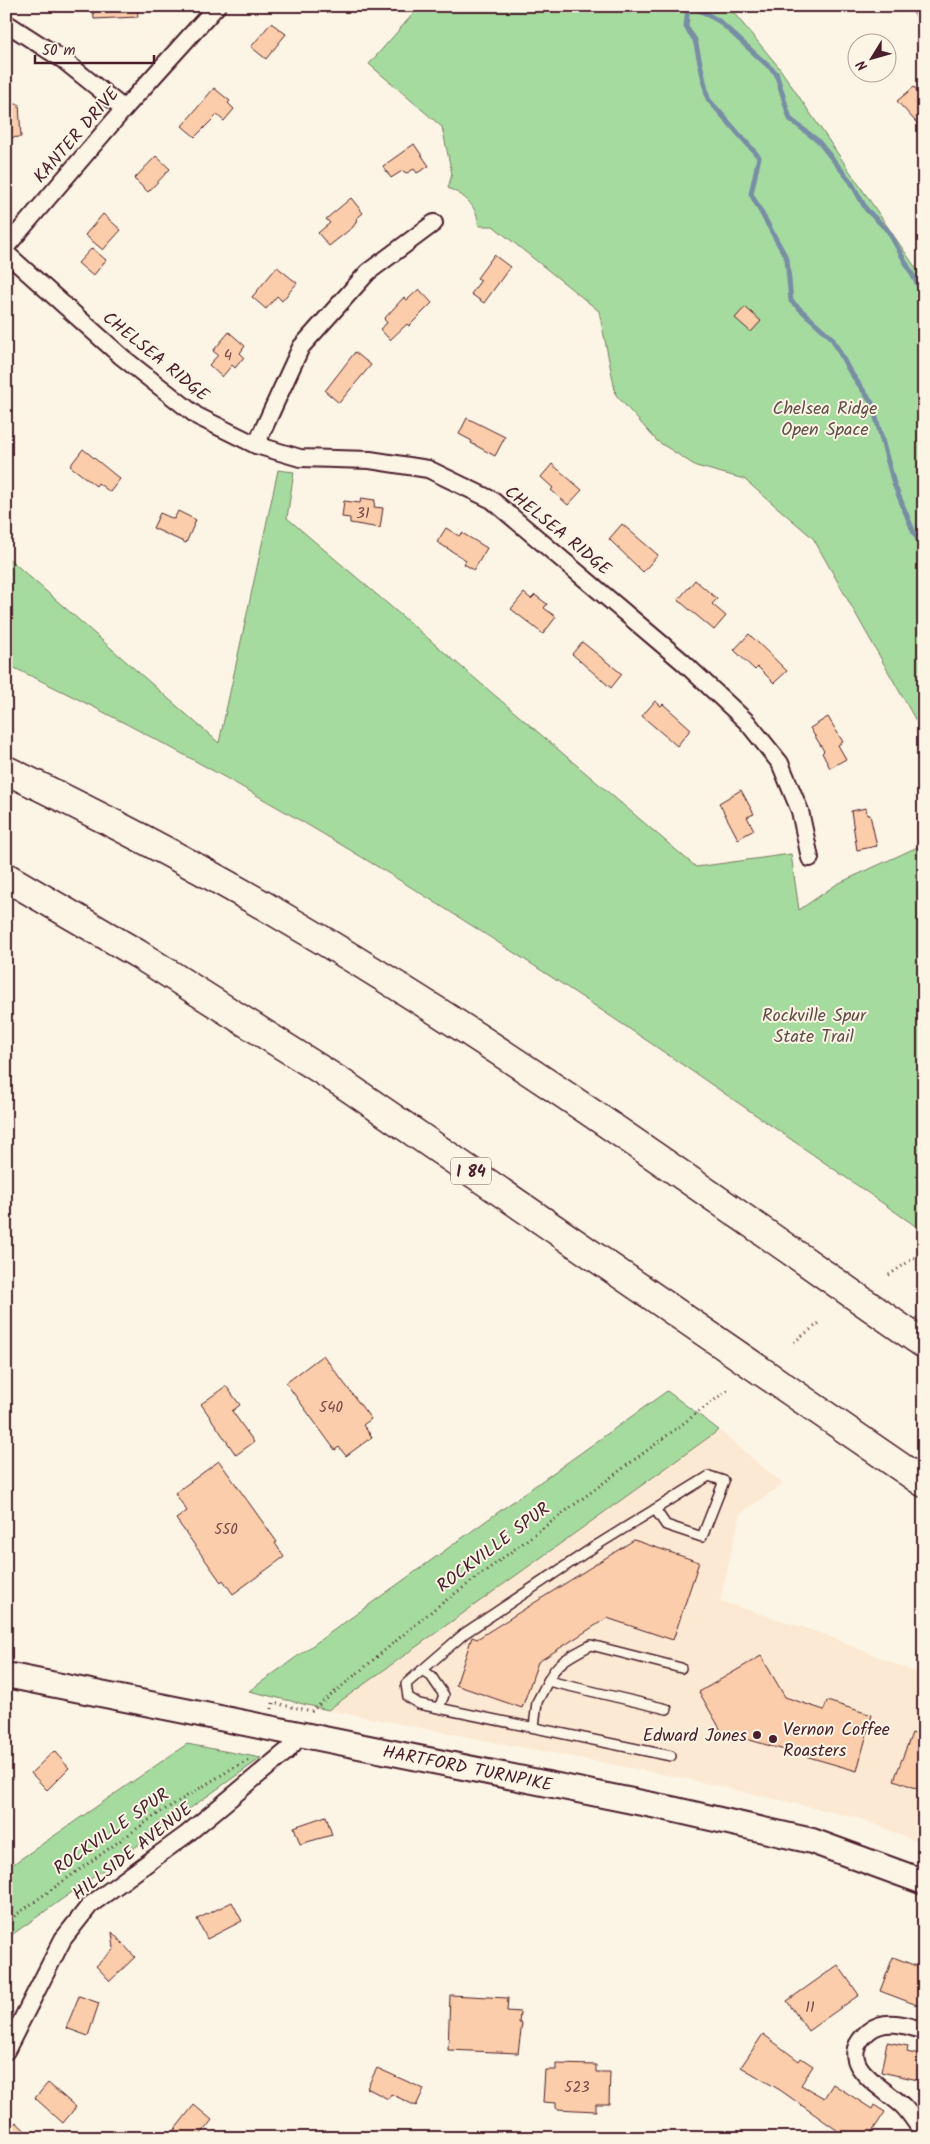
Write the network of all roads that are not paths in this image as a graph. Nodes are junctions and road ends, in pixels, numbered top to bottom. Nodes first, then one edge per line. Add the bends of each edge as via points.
1 (217, 6) edge
2 (920, 6) edge
3 (924, 11) edge
4 (6, 23) edge
5 (124, 108) junction
6 (434, 223) dead end
7 (6, 247) edge
8 (6, 253) edge
9 (256, 444) junction
10 (6, 770) edge
11 (810, 858) dead end
12 (6, 877) edge
13 (924, 1344) edge
14 (924, 1483) edge
15 (655, 1510) junction
16 (681, 1668) dead end
17 (422, 1670) junction
18 (6, 1675) edge
19 (548, 1681) junction
20 (439, 1708) junction
21 (667, 1710) dead end
22 (534, 1727) junction
23 (300, 1736) junction
24 (671, 1756) dead end
25 (924, 1882) edge
26 (924, 2030) edge
27 (6, 2051) edge
28 (924, 2134) edge

1 - 5 street, KANTER DRIVE
2 - 3 street
4 - 5 street via 62,59
5 - 7 street, KANTER DRIVE
6 - 9 street via 368,272 302,347
8 - 9 street, CHELSEA RIDGE via 122,357 197,416
9 - 11 street, CHELSEA RIDGE via 300,458 370,460 428,469 492,500 683,662 747,722 780,763 800,811
10 - 13 highway via 186,861 386,978 548,1085
12 - 14 highway, I 84 via 138,954 345,1085
15 - 15 lane via 709,1476 724,1481 702,1537 666,1525
15 - 17 lane via 465,1633
16 - 19 lane via 591,1645 554,1668
17 - 20 lane via 431,1676 444,1695
17 - 20 lane via 406,1684 408,1697 419,1704
18 - 23 main road, HARTFORD TURNPIKE
19 - 21 lane
19 - 22 lane via 537,1702
20 - 22 lane
22 - 24 lane
23 - 25 main road, HARTFORD TURNPIKE via 667,1808 812,1841
23 - 27 street, HILLSIDE AVENUE via 287,1752 187,1834 90,1905 63,1939
26 - 28 street via 903,2024 878,2024 863,2036 855,2051 861,2070 903,2107

